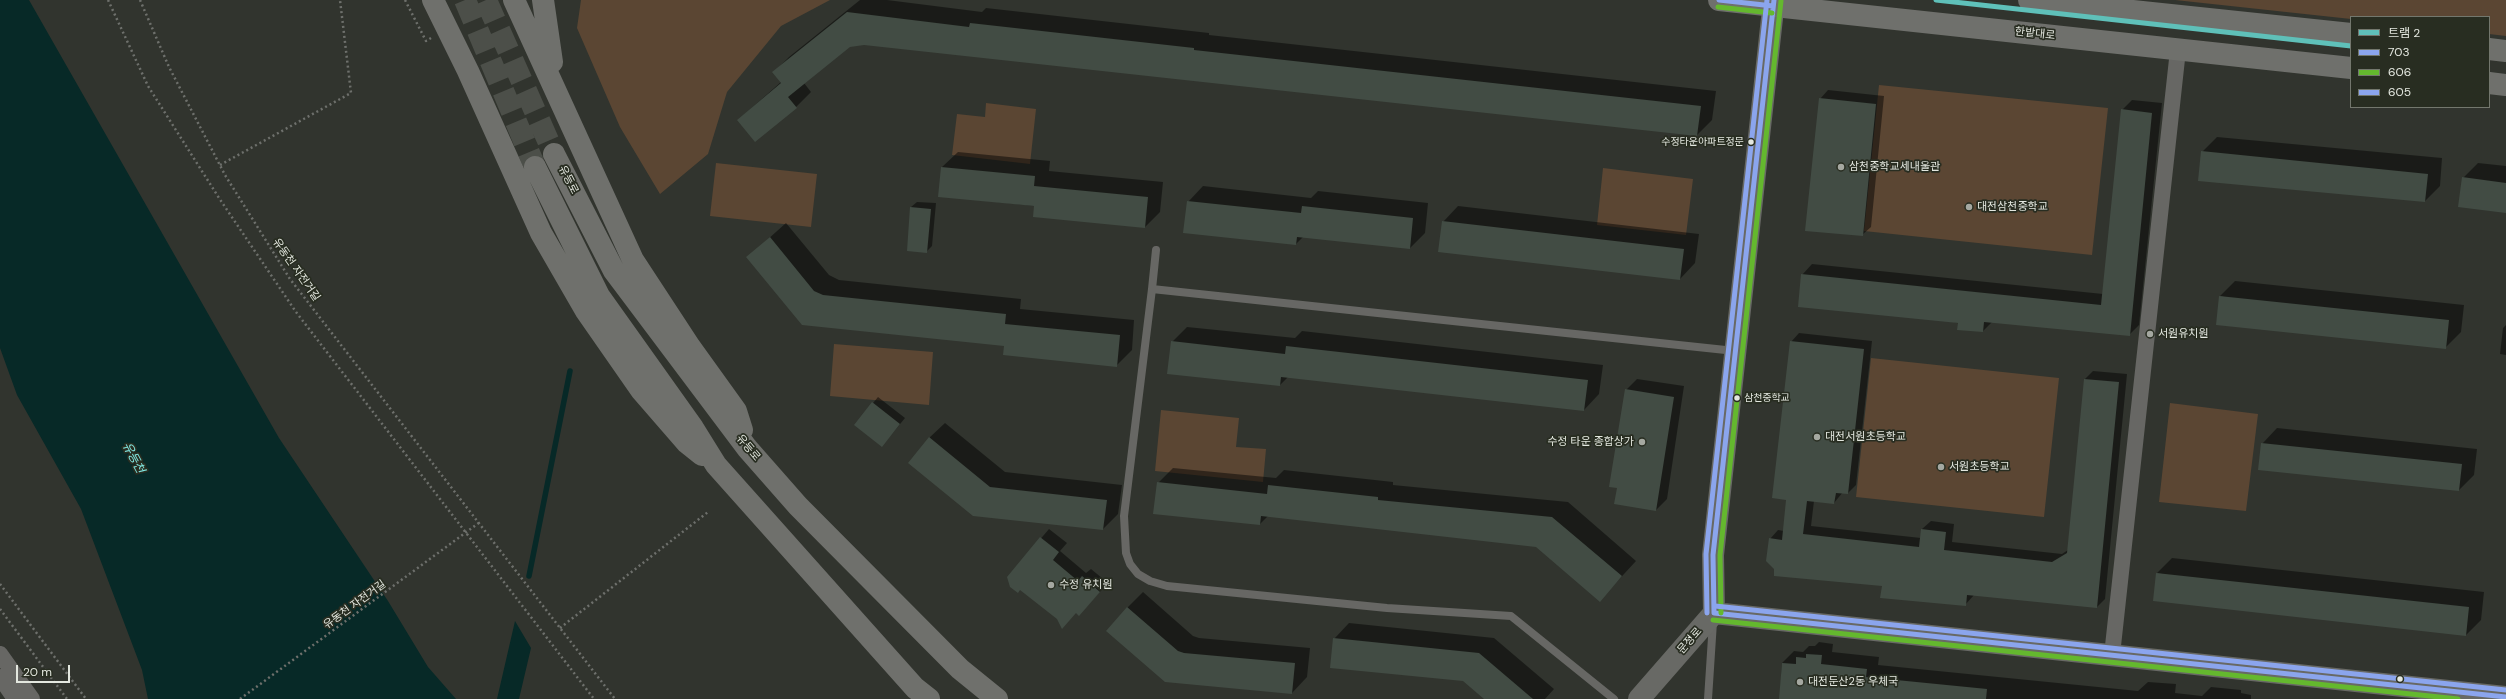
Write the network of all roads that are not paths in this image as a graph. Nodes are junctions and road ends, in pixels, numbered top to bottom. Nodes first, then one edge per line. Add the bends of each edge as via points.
1 (433, 0) edge
2 (514, 0) edge
3 (543, 0) edge
4 (1719, 0) edge
5 (2029, 0) edge
6 (1773, 3) edge
7 (2350, 34) edge
8 (2490, 49) edge
9 (2178, 50) junction
10 (2506, 51) edge
11 (2350, 68) edge
12 (2490, 83) edge
13 (2506, 85) edge
14 (564, 110) junction
15 (554, 154) tunnel mouth
16 (534, 167) tunnel mouth
17 (1156, 250) dead end
18 (1152, 289) junction
19 (1736, 351) junction
20 (747, 448) junction
21 (716, 465) junction
22 (1714, 613) junction
23 (0, 654) edge
24 (2112, 655) junction
25 (0, 677) edge
26 (2506, 697) edge
27 (16, 699) edge
28 (32, 699) edge
29 (929, 699) edge
30 (997, 699) edge
31 (1614, 699) edge
32 (1639, 699) edge
33 (1708, 699) edge

1 - 21 main road via 541,233 586,311 641,390 687,443
2 - 14 main road
3 - 14 main road via 549,49
4 - 6 main road, 한밭대로
5 - 7 main road
6 - 9 main road, 한밭대로
6 - 19 street
8 - 10 main road
9 - 11 main road, 한밭대로
9 - 24 street
12 - 13 main road
14 - 20 main road via 633,260 736,411
15 - 20 main road, 유등로 via 614,271
16 - 21 main road via 599,296 693,428
17 - 18 lane
18 - 19 lane
18 - 31 lane via 1124,516 1126,553 1138,574 1167,586 1387,608 1511,616
19 - 22 street via 1713,555
20 - 30 main road, 유등로 via 798,506 960,669
21 - 29 main road via 915,688
22 - 24 street
22 - 32 street, 문정로
22 - 33 lane
23 - 28 street
24 - 26 street
25 - 27 street

